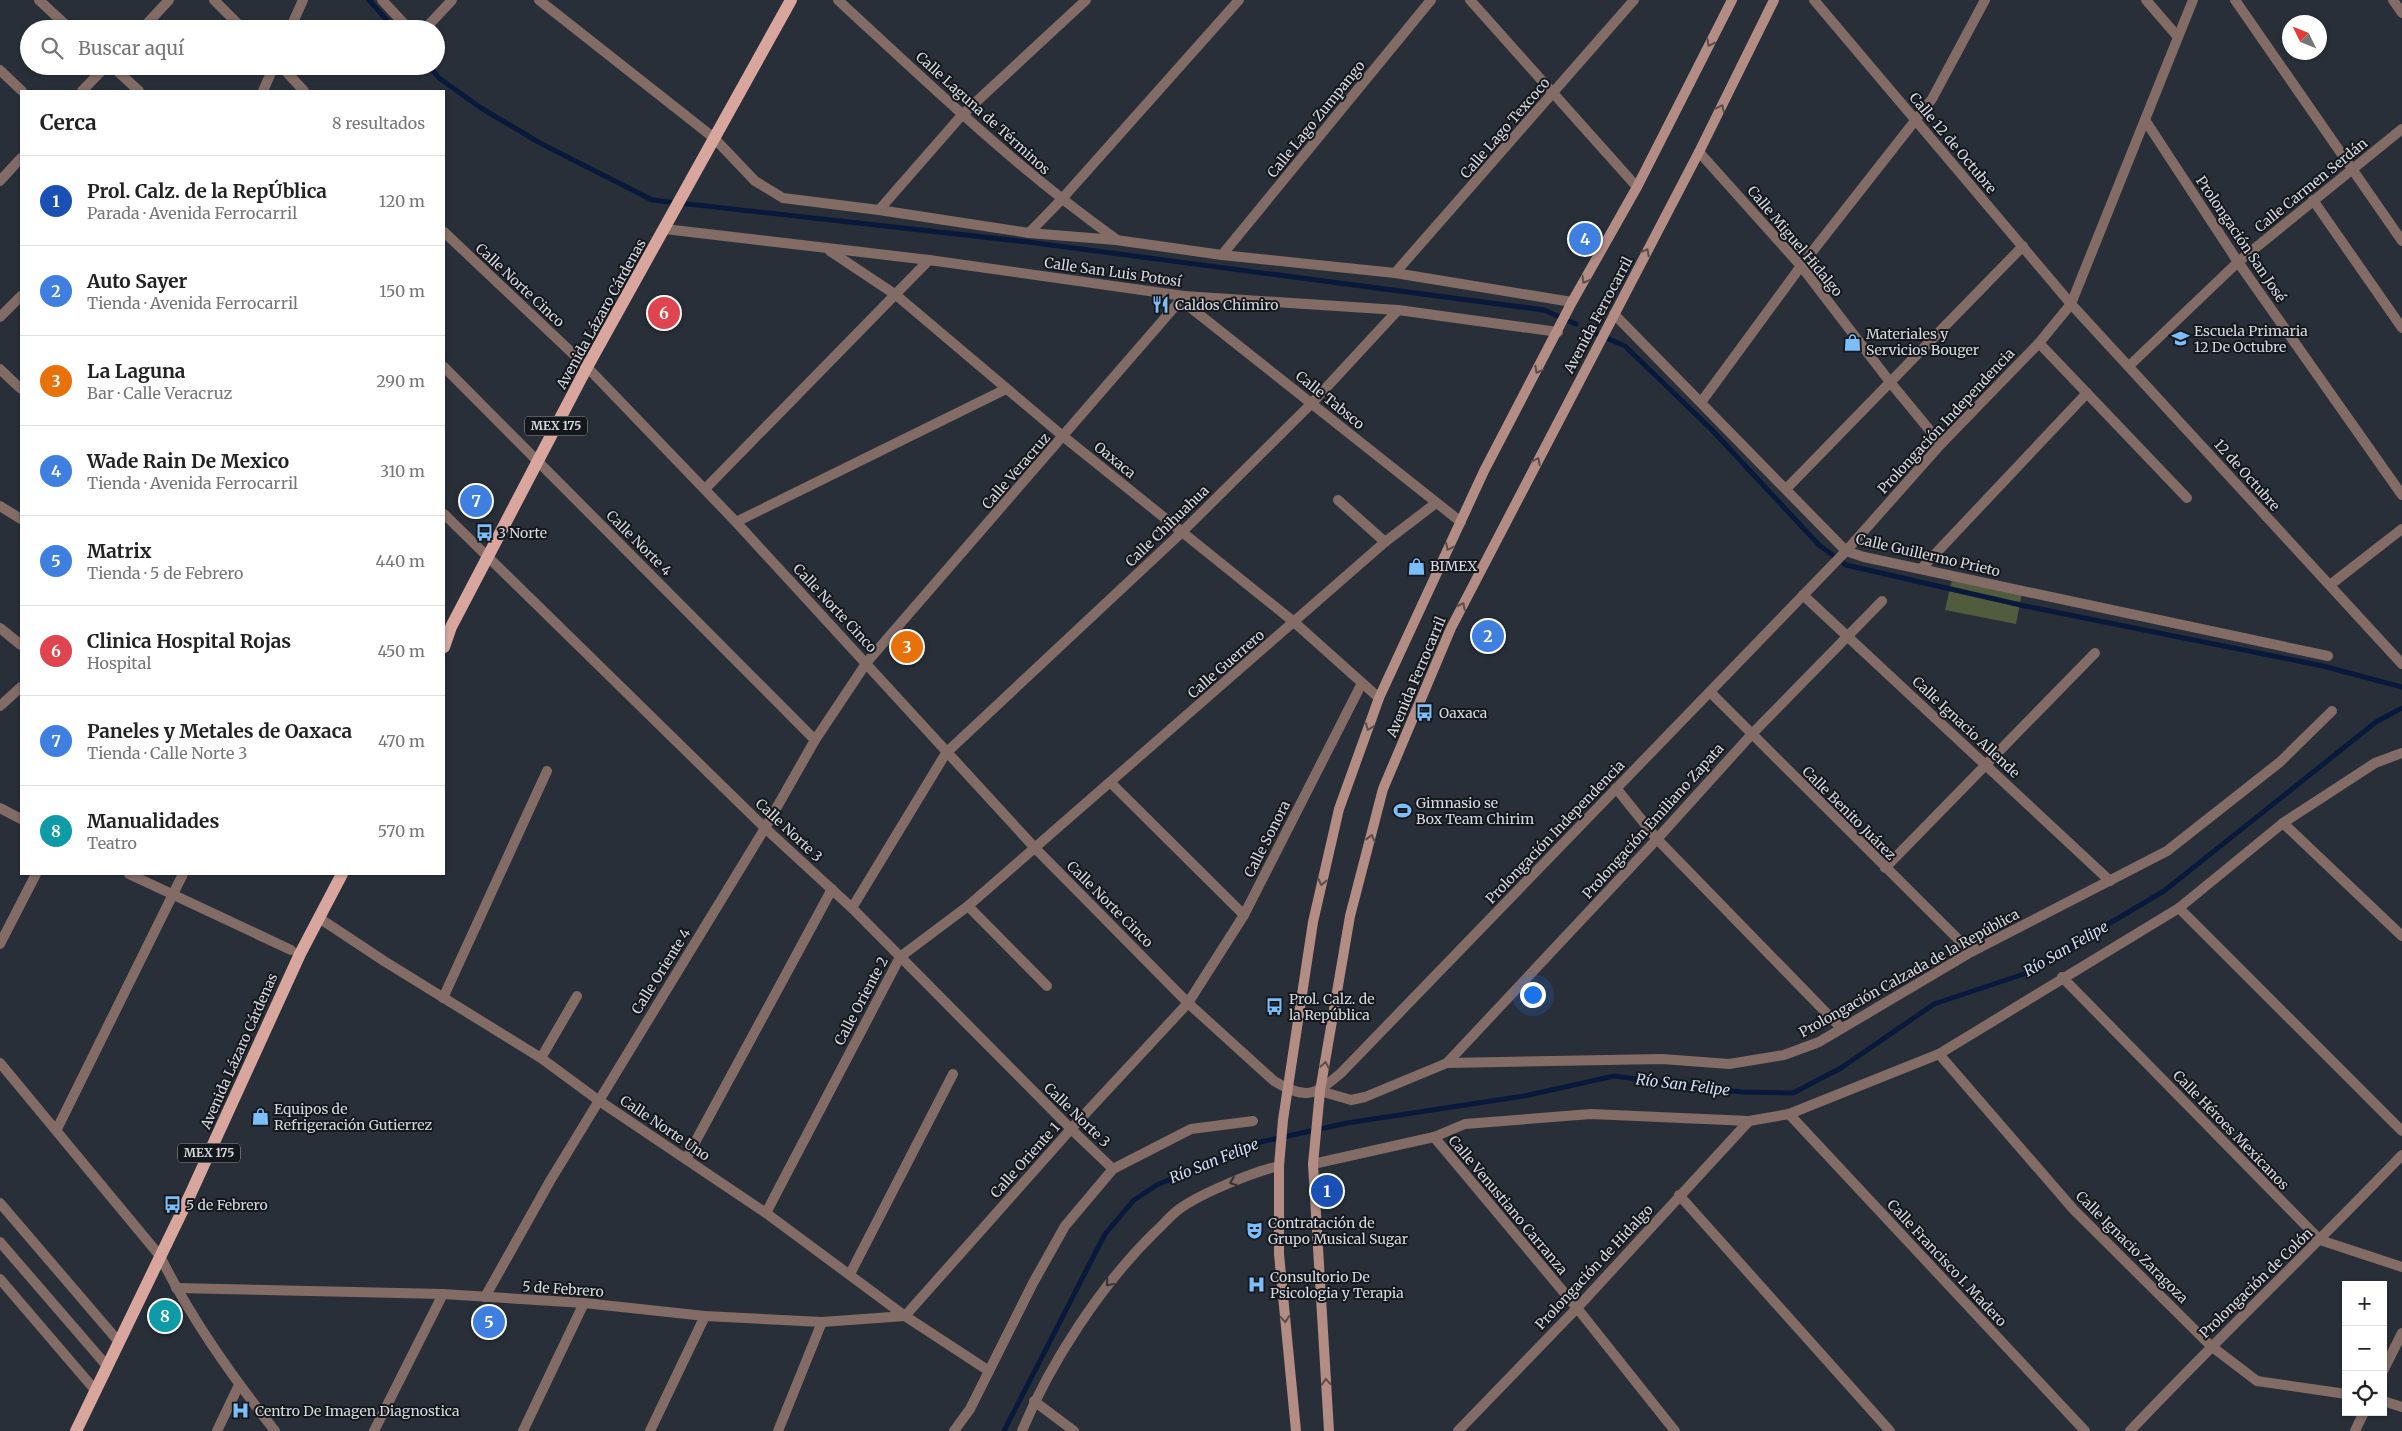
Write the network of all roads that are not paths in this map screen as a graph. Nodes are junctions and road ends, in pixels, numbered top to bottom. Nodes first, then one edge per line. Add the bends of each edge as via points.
1 (39, 0) edge
2 (169, 0) edge
3 (214, 0) edge
4 (303, 0) edge
5 (382, 0) edge
6 (452, 0) edge
7 (539, 0) edge
8 (791, 0) edge
9 (838, 0) edge
10 (1086, 0) edge
11 (1239, 0) edge
12 (1431, 0) edge
13 (1470, 0) edge
14 (1634, 0) edge
15 (1732, 0) edge
16 (1774, 0) edge
17 (1814, 0) edge
18 (1984, 0) edge
19 (2146, 0) edge
20 (2193, 0) edge
21 (2235, 0) edge
22 (2393, 0) edge
23 (2401, 11) edge
24 (60, 20) edge
25 (150, 20) edge
26 (234, 20) edge
27 (294, 20) edge
28 (401, 20) edge
29 (433, 20) edge
30 (2178, 37) junction
31 (0, 70) edge
32 (97, 75) edge
33 (122, 75) edge
34 (270, 75) edge
35 (289, 75) edge
36 (21, 90) edge
37 (83, 90) edge
38 (138, 90) edge
39 (263, 90) edge
40 (303, 90) edge
41 (1554, 93) junction
42 (962, 115) junction
43 (1916, 120) junction
44 (2145, 120) junction
45 (2402, 129) edge
46 (714, 138) junction
47 (1699, 152) junction
48 (20, 159) edge
49 (2351, 169) junction
50 (0, 181) edge
51 (1637, 187) junction
52 (1061, 200) junction
53 (2313, 200) junction
54 (879, 210) junction
55 (665, 229) junction
56 (445, 233) edge
57 (1029, 233) junction
58 (1116, 240) junction
59 (2402, 242) edge
60 (2022, 246) junction
61 (828, 249) junction
62 (1222, 255) junction
63 (929, 260) junction
64 (2238, 262) junction
65 (1801, 266) junction
66 (1395, 273) junction
67 (896, 295) junction
68 (20, 297) edge
69 (1183, 298) junction
70 (2071, 304) junction
71 (1571, 306) junction
72 (1398, 310) junction
73 (1614, 314) junction
74 (0, 317) edge
75 (2402, 328) edge
76 (1559, 330) junction
77 (2039, 343) junction
78 (2129, 366) junction
79 (587, 367) junction
80 (445, 368) edge
81 (0, 369) edge
82 (1890, 382) junction
83 (20, 389) edge
84 (1006, 389) junction
85 (2087, 393) junction
86 (1702, 401) junction
87 (1312, 403) junction
88 (1064, 437) junction
89 (1941, 444) junction
90 (538, 461) junction
91 (1787, 488) junction
92 (705, 489) junction
93 (2402, 495) edge
94 (2187, 498) dead end
95 (1338, 500) dead end
96 (1436, 502) junction
97 (0, 506) edge
98 (445, 515) edge
99 (20, 518) edge
100 (736, 522) junction
101 (1461, 522) junction
102 (2402, 529) edge
103 (1181, 533) junction
104 (1385, 542) junction
105 (1844, 553) junction
106 (488, 558) junction
107 (1921, 569) junction
108 (2330, 586) junction
109 (1803, 595) junction
110 (1882, 600) dead end
111 (1294, 622) junction
112 (447, 624) edge
113 (0, 628) edge
114 (1849, 637) junction
115 (445, 639) edge
116 (20, 644) edge
117 (2095, 653) dead end
118 (2328, 656) dead end
119 (867, 662) junction
120 (2402, 664) edge
121 (1362, 683) junction
122 (20, 688) edge
123 (1710, 692) junction
124 (1380, 698) junction
125 (0, 706) edge
126 (2332, 711) dead end
127 (1751, 735) junction
128 (815, 740) junction
129 (946, 753) junction
130 (2402, 754) edge
131 (1986, 764) junction
132 (547, 771) dead end
133 (1111, 783) junction
134 (1616, 788) junction
135 (0, 808) edge
136 (20, 818) edge
137 (2283, 822) junction
138 (765, 828) junction
139 (1658, 839) junction
140 (1035, 848) junction
141 (1885, 868) junction
142 (35, 875) edge
143 (131, 875) edge
144 (182, 875) edge
145 (341, 875) edge
146 (2110, 881) junction
147 (832, 888) junction
148 (172, 895) junction
149 (968, 906) junction
150 (852, 908) junction
151 (2178, 908) junction
152 (1244, 915) junction
153 (319, 918) junction
154 (2402, 936) edge
155 (0, 944) edge
156 (291, 950) dead end
157 (1971, 952) junction
158 (900, 957) junction
159 (2062, 977) junction
160 (1047, 986) dead end
161 (577, 996) dead end
162 (443, 998) junction
163 (1188, 1004) junction
164 (1842, 1028) junction
165 (1939, 1054) junction
166 (541, 1058) junction
167 (0, 1063) edge
168 (1447, 1064) junction
169 (952, 1074) dead end
170 (1287, 1089) junction
171 (1320, 1091) junction
172 (598, 1100) junction
173 (1789, 1114) junction
174 (1253, 1121) dead end
175 (1749, 1121) junction
176 (56, 1129) junction
177 (1071, 1129) junction
178 (2402, 1131) edge
179 (1434, 1137) junction
180 (2402, 1155) edge
181 (686, 1158) junction
182 (1313, 1164) junction
183 (1279, 1166) junction
184 (1113, 1169) junction
185 (1679, 1195) junction
186 (0, 1203) edge
187 (766, 1213) junction
188 (2320, 1240) junction
189 (0, 1242) edge
190 (160, 1256) junction
191 (2402, 1267) edge
192 (850, 1274) junction
193 (0, 1279) edge
194 (176, 1288) junction
195 (443, 1294) junction
196 (484, 1297) junction
197 (584, 1303) junction
198 (1577, 1308) junction
199 (705, 1316) junction
200 (905, 1316) junction
201 (822, 1322) junction
202 (2402, 1332) edge
203 (119, 1342) junction
204 (2211, 1346) junction
205 (2387, 1363) edge
206 (107, 1366) junction
207 (989, 1371) junction
208 (239, 1385) junction
209 (95, 1390) junction
210 (2342, 1393) edge
211 (1034, 1401) junction
212 (2387, 1402) edge
213 (2402, 1407) edge
214 (2362, 1416) edge
215 (76, 1431) edge
216 (217, 1431) edge
217 (275, 1431) edge
218 (374, 1431) edge
219 (523, 1431) edge
220 (650, 1431) edge
221 (778, 1431) edge
222 (954, 1431) edge
223 (1022, 1431) edge
224 (1074, 1431) edge
225 (1296, 1431) edge
226 (1330, 1431) edge
227 (1458, 1431) edge
228 (1675, 1431) edge
229 (1890, 1431) edge
230 (2086, 1431) edge
231 (2130, 1431) edge
232 (2355, 1431) edge

1 - 24 street
2 - 25 street
3 - 26 street
4 - 27 street
5 - 28 street
6 - 29 street
7 - 46 street, Calle San Luis Potosí
8 - 46 main road, Avenida Lázaro Cárdenas / MEX 175
9 - 42 street, Calle Laguna de Términos
10 - 42 street
11 - 52 street
12 - 62 street, Calle Lago Zumpango
13 - 41 street
14 - 41 street, Calle Lago Texcoco
15 -> 51 main road, Avenida Ferrocarril
47 -> 16 main road, Avenida Ferrocarril
17 - 43 street, Calle 12 de Octubre
18 - 43 street via 1932,100
19 - 30 street
20 - 30 street, Prolongación Independencia
21 - 49 street
22 - 23 street
30 - 44 street, Prolongación Independencia
31 - 36 street
32 - 37 street
33 - 38 street
34 - 39 street
35 - 40 street
41 - 51 street
41 - 66 street, Calle Lago Texcoco
42 - 52 street, Calle Laguna de Términos
42 - 54 street
43 - 60 street, Calle 12 de Octubre
43 - 65 street
44 - 64 street, Prolongación San José
44 - 70 street, Prolongación Independencia
45 - 49 street, Calle Carmen Serdán
46 - 54 street, Calle San Luis Potosí via 755,181 783,198
46 - 55 main road, Avenida Lázaro Cárdenas / MEX 175
47 - 65 street, Calle Miguel Hidalgo
73 -> 47 main road, Avenida Ferrocarril
48 - 50 street
49 - 53 street, Calle Carmen Serdán
49 - 59 street
51 -> 71 main road, Avenida Ferrocarril
52 - 57 street
52 - 58 street, Calle Laguna de Términos
53 - 64 street, Calle Carmen Serdán
53 - 75 street
54 - 57 street, Calle San Luis Potosí
55 - 61 street, Calle San Luis Potosí
55 - 79 main road, Avenida Lázaro Cárdenas / MEX 175
56 - 79 street, Calle Norte Cinco
57 - 58 street, Calle San Luis Potosí
58 - 62 street, Calle San Luis Potosí
60 - 70 street, Calle 12 de Octubre
60 - 82 street
61 - 63 street, Calle San Luis Potosí
61 - 67 street, Oaxaca
62 - 66 street, Calle San Luis Potosí
63 - 67 street
63 - 69 street, Calle San Luis Potosí
64 - 78 street, Calle Carmen Serdán
64 - 93 street, Prolongación San José
65 - 82 street, Calle Miguel Hidalgo
65 - 86 street
66 - 71 street, Calle San Luis Potosí
67 - 84 street, Oaxaca
67 - 92 street
68 - 74 street
69 - 72 street, Calle San Luis Potosí
69 - 87 street, Calle Tabsco
69 - 88 street, Calle Veracruz
70 - 77 street, Prolongación Independencia
70 - 78 street, 12 de Octubre
71 - 76 main road, Avenida Ferrocarril
72 - 76 street, Calle San Luis Potosí
72 - 87 street, Calle Chihuahua
73 - 86 street, Calle Guillermo Prieto
171 -> 73 main road, Avenida Ferrocarril via 1350,916 1383,790 1450,628
76 -> 101 main road, Avenida Ferrocarril via 1484,471
77 - 85 street
77 - 89 street, Prolongación Independencia
78 - 108 street, 12 de Octubre
79 - 90 main road, Avenida Lázaro Cárdenas / MEX 175
79 - 92 street, Calle Norte Cinco
80 - 90 street, Calle Norte 4
81 - 83 street
82 - 89 street, Calle Miguel Hidalgo
82 - 91 street
84 - 88 street, Oaxaca
84 - 100 street
85 - 94 street
85 - 107 street
86 - 91 street, Calle Guillermo Prieto
87 - 96 street, Calle Tabsco
87 - 103 street, Calle Chihuahua
88 - 103 street, Oaxaca
88 - 119 street, Calle Veracruz
89 - 105 street, Prolongación Independencia
90 - 106 main road, Avenida Lázaro Cárdenas / MEX 175
90 - 128 street, Calle Norte 4
91 - 105 street, Calle Guillermo Prieto
92 - 100 street, Calle Norte Cinco
95 - 104 street
96 - 101 street, Calle Tabsco
96 - 104 street, Calle Guerrero
97 - 99 street
98 - 106 street, Calle Norte 3
100 - 119 street, Calle Norte Cinco
101 -> 124 main road, Avenida Ferrocarril
102 - 108 street
103 - 111 street, Oaxaca
103 - 129 street, Calle Chihuahua
104 - 111 street, Calle Guerrero
105 - 107 street, Calle Guillermo Prieto
105 - 109 street, Prolongación Independencia
106 - 112 main road, Avenida Lázaro Cárdenas / MEX 175
106 - 138 street, Calle Norte 3
107 - 118 street, Calle Guillermo Prieto
108 - 120 street, 12 de Octubre
109 - 114 street, Calle Ignacio Allende
109 - 123 street, Prolongación Independencia
110 - 114 street, Prolongación Emiliano Zapata
111 - 121 street, Oaxaca
111 - 133 street, Calle Guerrero
112 - 115 main road, Avenida Lázaro Cárdenas / MEX 175
113 - 116 street
114 - 127 street, Prolongación Emiliano Zapata
114 - 131 street, Calle Ignacio Allende
117 - 131 street
119 - 128 street, Calle Oriente 4
119 - 129 street, Calle Norte Cinco
121 - 124 street, Oaxaca
121 - 152 street, Calle Sonora
122 - 125 street
123 - 127 street, Calle Benito Juárez
123 - 134 street, Prolongación Independencia
124 -> 170 main road, Avenida Ferrocarril via 1339,809 1313,922
126 - 146 street, Prolongación Calzada de la República via 2280,762 2167,851
127 - 139 street, Prolongación Emiliano Zapata
127 - 141 street, Calle Benito Juárez
128 - 138 street, Calle Oriente 4
129 - 140 street, Calle Norte Cinco
129 - 150 street, Calle Chihuahua
130 - 137 street via 2375,763
131 - 141 street
131 - 146 street, Calle Ignacio Allende
132 - 162 street
133 - 140 street, Calle Guerrero
133 - 152 street
134 - 139 street
134 - 171 street, Prolongación Independencia
135 - 136 street
137 - 151 street
137 - 154 street
138 - 147 street, Calle Norte 3
138 - 172 street, Calle Oriente 4
139 - 164 street
139 - 168 street, Prolongación Emiliano Zapata
140 - 149 street, Calle Oriente 2
140 - 163 street, Calle Norte Cinco
141 - 157 street, Calle Benito Juárez
142 - 155 street
143 - 148 street
144 - 148 street
145 - 153 main road, Avenida Lázaro Cárdenas / MEX 175
146 - 157 street, Prolongación Calzada de la República
147 - 150 street, Calle Norte 3
147 - 181 street
148 - 156 street
148 - 176 street
149 - 158 street, Calle Oriente 2
149 - 160 street
150 - 158 street, Calle Norte 3
151 - 159 street
151 - 178 street
152 - 163 street, Calle Sonora
153 - 162 street, Calle Norte Uno
153 - 190 main road, Avenida Lázaro Cárdenas / MEX 175
157 - 164 street, Prolongación Calzada de la República
158 - 177 street, Calle Norte 3
158 - 187 street, Calle Oriente 2
159 - 165 street
159 - 188 street, Calle Héroes Mexicanos
161 - 166 street
162 - 166 street, Calle Norte Uno
163 - 170 street, Calle Norte Cinco via 1260,1070
163 - 177 street, Calle Oriente 1
164 - 168 street, Prolongación Calzada de la República via 1818,1042 1784,1055 1729,1064 1662,1059
165 - 173 street
165 - 204 street, Calle Ignacio Zaragoza via 2074,1210
166 - 172 street, Calle Norte Uno
167 - 176 street
168 - 171 street, Prolongación Calzada de la República via 1351,1100
169 - 192 street
170 - 171 street via 1306,1093
170 - 183 main road, Avenida Ferrocarril
171 - 182 main road, Avenida Ferrocarril
172 - 181 street, Calle Norte Uno
172 - 196 street, Calle Oriente 4
173 - 175 street
173 - 230 street, Calle Francisco I. Madero
174 - 184 street via 1191,1129
175 - 179 street via 1591,1114 1465,1124
175 - 185 street, Prolongación de Hidalgo
176 - 190 street
177 - 184 street, Calle Norte 3
177 - 200 street, Calle Oriente 1
179 - 182 street
179 - 198 street, Calle Venustiano Carranza
180 - 188 street, Prolongación de Colón
181 - 187 street, Calle Norte Uno
226 -> 182 main road, Avenida Ferrocarril
183 -> 211 street via 1226,1185 1179,1209 1100,1293
183 -> 225 main road, Avenida Ferrocarril via 1279,1254
184 - 207 street via 1065,1226
185 - 198 street, Prolongación de Hidalgo
185 - 229 street
186 - 203 street
187 - 192 street, Calle Norte Uno
188 - 191 street, Calle Héroes Mexicanos
188 - 204 street, Prolongación de Colón
189 - 206 street
190 - 194 street
190 - 203 main road, Avenida Lázaro Cárdenas / MEX 175
192 - 200 street, Calle Norte Uno
193 - 209 street
194 - 195 street, 5 de Febrero
194 - 208 street
195 - 196 street, 5 de Febrero
195 - 218 street
196 - 197 street, 5 de Febrero
197 - 199 street, 5 de Febrero
197 - 219 street
198 - 227 street, Prolongación de Hidalgo
198 - 228 street, Calle Venustiano Carranza
199 - 201 street, 5 de Febrero
199 - 220 street
200 - 201 street, 5 de Febrero
200 - 207 street, Calle Norte Uno
201 - 221 street
202 - 205 street
203 - 206 main road, Avenida Lázaro Cárdenas / MEX 175
204 - 210 street, Calle Ignacio Zaragoza via 2257,1381
204 - 231 street, Prolongación de Colón
206 - 209 main road, Avenida Lázaro Cárdenas / MEX 175
207 - 222 street via 970,1410
208 - 216 street
208 - 217 street
209 - 215 main road, Avenida Lázaro Cárdenas / MEX 175
211 - 223 street
211 - 224 street
212 - 213 street
214 - 232 street

